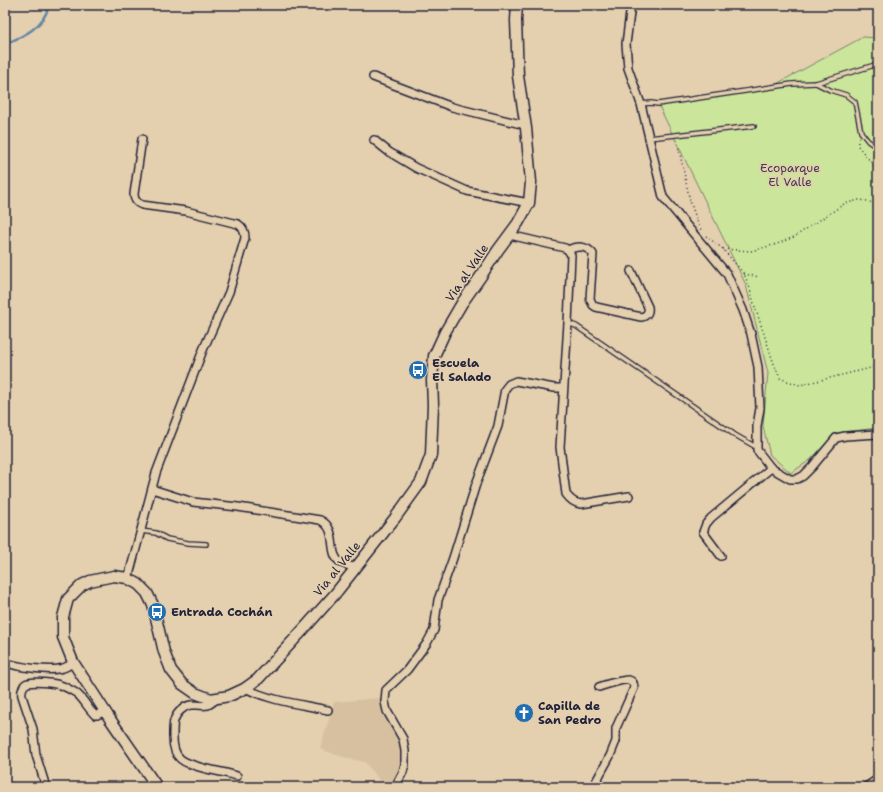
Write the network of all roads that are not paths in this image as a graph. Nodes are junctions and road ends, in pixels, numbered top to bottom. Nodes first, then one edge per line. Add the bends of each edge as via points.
1 (517, 5) edge
2 (631, 5) edge
3 (878, 64) edge
4 (373, 77) dead end
5 (816, 83) junction
6 (641, 104) junction
7 (526, 125) junction
8 (754, 126) dead end
9 (649, 138) junction
10 (142, 139) dead end
11 (374, 140) dead end
12 (878, 148) edge
13 (529, 203) junction
14 (510, 234) junction
15 (568, 250) junction
16 (630, 271) dead end
17 (568, 323) junction
18 (563, 388) junction
19 (878, 434) edge
20 (757, 447) junction
21 (771, 468) junction
22 (152, 489) junction
23 (629, 496) dead end
24 (141, 531) junction
25 (206, 544) dead end
26 (721, 556) dead end
27 (356, 568) junction
28 (128, 579) junction
29 (5, 662) edge
30 (74, 662) junction
31 (599, 687) dead end
32 (245, 688) junction
33 (218, 698) junction
34 (328, 710) dead end
35 (105, 712) junction
36 (237, 776) dead end
37 (878, 779) edge
38 (46, 787) edge
39 (158, 787) edge
40 (395, 787) edge
41 (593, 787) edge
42 (866, 787) edge

1 - 7 main road, Via al Valle via 518,76
2 - 6 street via 626,44 628,68
3 - 5 lane
4 - 7 street via 452,107
5 - 6 lane via 792,84 658,104
5 - 12 lane via 846,95 855,102 861,132 868,142
6 - 9 street
7 - 13 main road, Via al Valle via 531,182
8 - 9 lane
9 - 20 street via 663,197 726,274 743,310 758,367 760,408
10 - 22 street via 134,194 137,203 235,223 243,228 245,234 228,292 198,364
11 - 13 street via 416,168 467,191
13 - 14 main road, Via al Valle
14 - 15 street
14 - 27 main road, Via al Valle via 462,304 434,356 431,455 421,482
15 - 16 street via 576,246 592,252 590,299 593,305 641,318 647,314 648,307
15 - 17 street via 572,257
17 - 18 street
17 - 20 lane via 734,435
18 - 23 street via 560,447 566,494 573,502 581,504
18 - 40 street via 516,381 505,389 498,426 438,600 434,630 407,670 386,690 387,711 403,739 405,751 403,772
19 - 21 street via 836,438 812,467 796,479 790,479
20 - 21 street
21 - 26 street via 706,524 703,532
22 - 24 street
22 - 27 street via 193,502 320,520 330,529 339,562
24 - 25 lane via 156,533 167,539
24 - 28 street
27 - 32 main road, Via al Valle via 258,679
28 - 30 main road, Via al Valle via 114,576 90,581 68,599 63,617 63,637
28 - 33 main road, Via al Valle via 147,593 153,605 171,670 182,684 196,693 211,699
29 - 30 street via 54,670
30 - 35 main road, Via al Valle
31 - 41 street via 626,680 631,682 634,688 616,728 616,741 610,756
32 - 33 main road, Via al Valle via 230,696
32 - 34 street via 270,698
33 - 36 street via 210,705 191,704 180,710 173,722 173,747 187,764
35 - 38 street via 95,715 78,695 60,685 47,682 28,683 24,686 22,693
35 - 39 main road, Via al Valle
37 - 42 street

